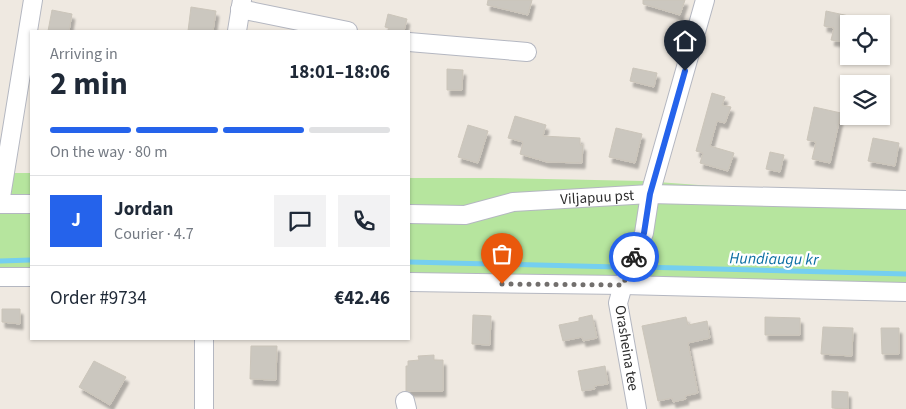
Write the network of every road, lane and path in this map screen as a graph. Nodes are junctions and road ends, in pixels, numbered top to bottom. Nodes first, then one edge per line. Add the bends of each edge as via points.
1 (33, 0) edge
2 (705, 0) edge
3 (241, 5) edge
4 (237, 30) edge
5 (344, 30) edge
6 (410, 42) edge
7 (527, 52) dead end
8 (650, 194) junction
9 (906, 200) edge
10 (0, 203) edge
11 (30, 204) edge
12 (410, 214) edge
13 (0, 276) edge
14 (30, 277) edge
15 (410, 282) edge
16 (623, 285) junction
17 (906, 292) edge
18 (204, 340) edge
19 (204, 409) edge
20 (637, 409) edge

1 - 10 street
2 - 8 street, Orasheina tee
3 - 4 street
3 - 5 street
6 - 7 street
8 - 9 street, Viljapuu pst
8 - 12 street, Viljapuu pst via 513,202 466,215
8 - 16 street, Orasheina tee via 644,233
10 - 11 street
13 - 14 street
15 - 16 street
16 - 17 street
16 - 20 street, Orasheina tee via 618,303
18 - 19 street

